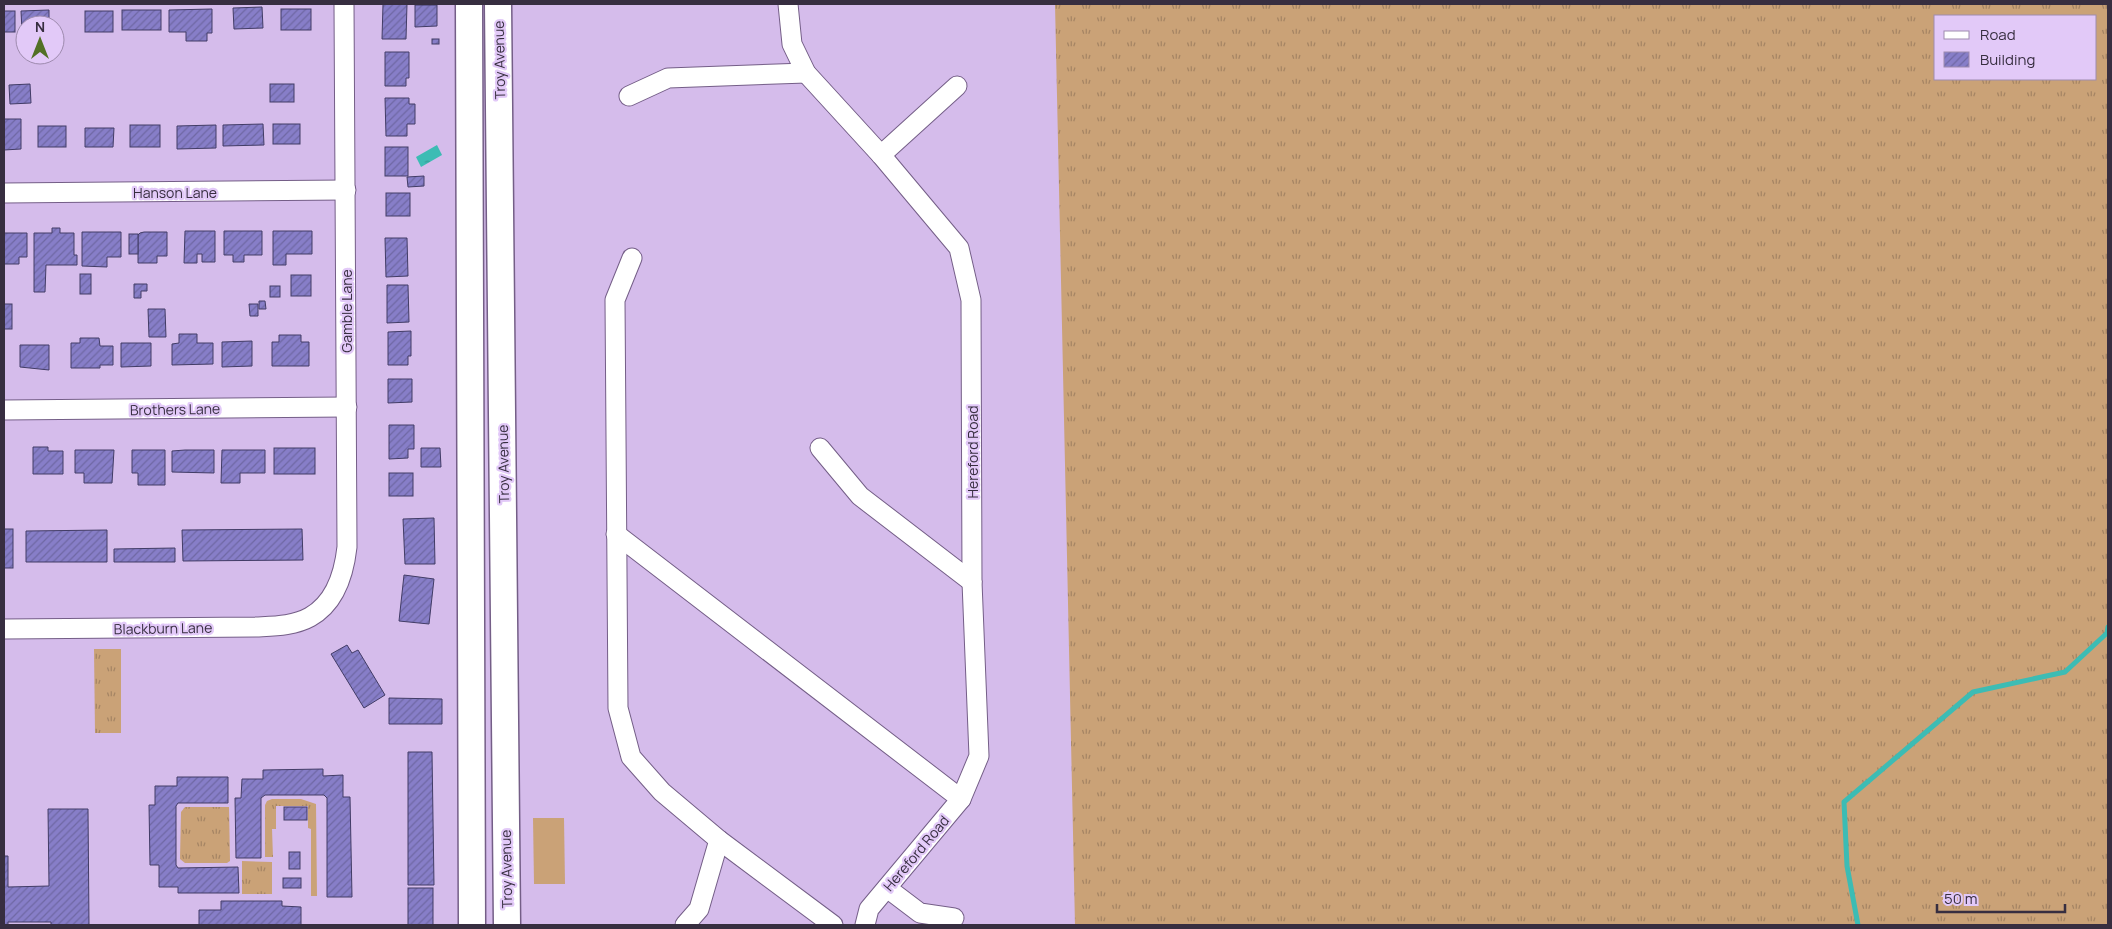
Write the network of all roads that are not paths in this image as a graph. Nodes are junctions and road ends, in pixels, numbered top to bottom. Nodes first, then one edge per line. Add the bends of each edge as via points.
1 (344, 4) edge
2 (469, 4) edge
3 (498, 4) edge
4 (788, 4) edge
5 (806, 73) junction
6 (957, 86) dead end
7 (629, 96) dead end
8 (882, 155) junction
9 (346, 190) junction
10 (4, 193) edge
11 (632, 258) dead end
12 (347, 407) junction
13 (4, 410) edge
14 (820, 448) dead end
15 (616, 534) junction
16 (972, 582) junction
17 (318, 610) joint
18 (4, 629) edge
19 (961, 799) junction
20 (719, 840) junction
21 (887, 888) junction
22 (954, 918) dead end
23 (472, 925) edge
24 (507, 925) edge
25 (685, 925) edge
26 (833, 925) edge
27 (864, 925) edge

1 - 9 street, Gamble Lane
2 - 23 main road
3 - 24 main road, Troy Avenue
4 - 5 street, Hereford Road via 792,44
5 - 7 street via 668,78
5 - 8 street, Hereford Road
6 - 8 street
8 - 16 street, Hereford Road via 958,248 971,300
9 - 10 street, Hanson Lane
9 - 12 street, Gamble Lane
11 - 15 street via 615,300
12 - 13 street, Brothers Lane
12 - 17 street, Gamble Lane via 346,560 338,584
14 - 16 street via 860,496
15 - 19 street
15 - 20 street via 618,708 631,757 662,792
16 - 19 street, Hereford Road via 979,756
17 - 18 street, Blackburn Lane via 309,618 286,625 256,627
19 - 21 street, Hereford Road
20 - 25 street via 699,908
20 - 26 street
21 - 22 street via 920,913
21 - 27 street, Hereford Road via 869,909

